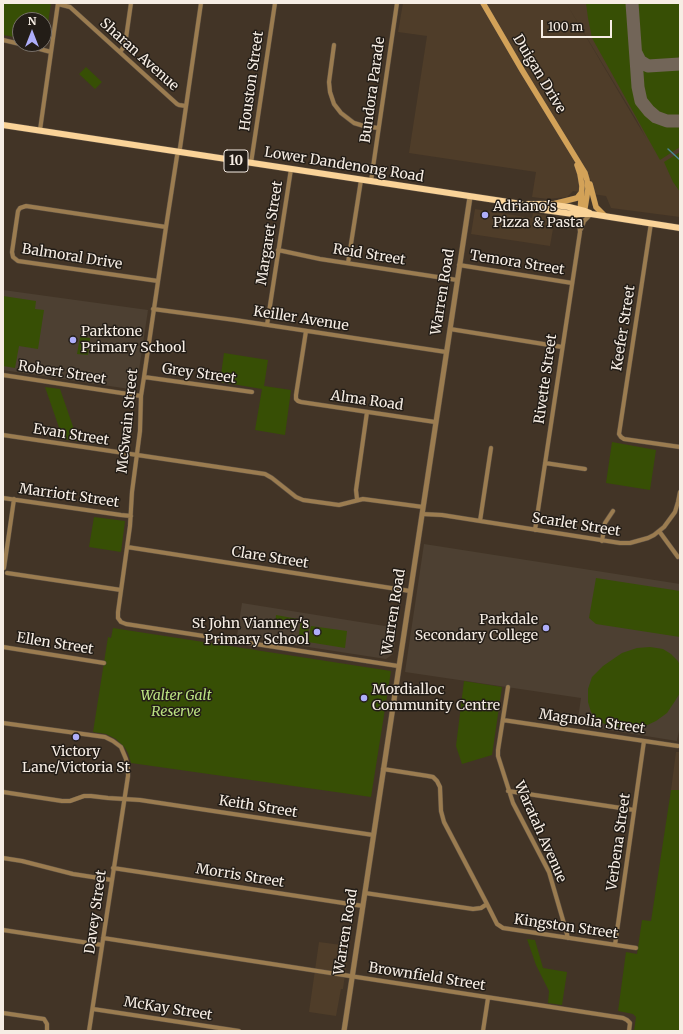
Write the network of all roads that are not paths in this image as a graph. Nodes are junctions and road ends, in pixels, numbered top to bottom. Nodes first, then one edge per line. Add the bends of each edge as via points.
1 (58, 3) edge
2 (131, 3) edge
3 (201, 3) edge
4 (275, 3) edge
5 (397, 3) edge
6 (483, 3) edge
7 (52, 45) edge
8 (334, 45) dead end
9 (51, 52) edge
10 (120, 52) junction
11 (186, 106) junction
12 (3, 125) edge
13 (378, 128) junction
14 (40, 130) junction
15 (179, 152) junction
16 (575, 157) junction
17 (251, 163) junction
18 (291, 169) junction
19 (585, 173) junction
20 (361, 180) junction
21 (371, 181) junction
22 (581, 193) junction
23 (470, 197) junction
24 (515, 203) junction
25 (548, 204) junction
26 (582, 212) junction
27 (570, 214) junction
28 (591, 214) junction
29 (605, 216) junction
30 (651, 223) junction
31 (166, 227) junction
32 (680, 228) edge
33 (580, 232) junction
34 (278, 250) junction
35 (348, 263) junction
36 (459, 265) junction
37 (457, 280) junction
38 (158, 281) junction
39 (572, 283) junction
40 (153, 309) junction
41 (267, 325) junction
42 (450, 329) junction
43 (306, 331) junction
44 (562, 347) junction
45 (446, 352) junction
46 (3, 375) edge
47 (144, 377) junction
48 (252, 392) dead end
49 (141, 396) junction
50 (367, 412) junction
51 (436, 422) junction
52 (3, 435) edge
53 (680, 447) edge
54 (491, 448) dead end
55 (137, 455) junction
56 (545, 463) junction
57 (585, 469) dead end
58 (680, 492) edge
59 (3, 498) edge
60 (14, 499) junction
61 (357, 499) junction
62 (422, 511) junction
63 (614, 511) dead end
64 (131, 516) junction
65 (480, 521) junction
66 (535, 530) junction
67 (659, 532) junction
68 (602, 541) junction
69 (127, 547) junction
70 (678, 557) dead end
71 (4, 568) edge
72 (7, 573) junction
73 (3, 576) edge
74 (121, 590) junction
75 (410, 591) junction
76 (3, 647) edge
77 (104, 663) dead end
78 (398, 666) junction
79 (508, 687) dead end
80 (502, 720) junction
81 (3, 722) edge
82 (644, 741) junction
83 (678, 746) dead end
84 (383, 769) junction
85 (508, 791) junction
86 (3, 792) edge
87 (124, 799) junction
88 (634, 810) junction
89 (373, 836) junction
90 (3, 858) edge
91 (114, 868) junction
92 (112, 880) junction
93 (365, 893) junction
94 (487, 904) junction
95 (363, 906) junction
96 (3, 930) edge
97 (103, 938) junction
98 (568, 938) junction
99 (102, 945) junction
100 (614, 945) junction
101 (636, 948) dead end
102 (352, 976) junction
103 (488, 998) junction
104 (93, 1009) junction
105 (3, 1013) edge
106 (47, 1031) edge
107 (89, 1031) edge
108 (239, 1031) edge
109 (344, 1031) edge
110 (483, 1031) edge
111 (630, 1031) edge

1 - 7 street
1 - 10 street, Sharan Avenue via 70,7
2 - 10 street via 125,44
3 - 11 street, McSwain Street
4 - 17 street, Houston Street
5 - 13 street, Bundora Parade
6 - 16 main road, Duigan Drive
8 - 13 street via 329,82 334,104 341,113 359,125
9 - 14 street
10 - 11 street, Sharan Avenue via 177,104
11 - 15 street, McSwain Street
12 - 14 highway, Lower Dandenong Road / 10
13 - 21 street, Bundora Parade
14 - 15 highway, Lower Dandenong Road / 10
15 - 17 highway, Lower Dandenong Road / 10
15 - 31 street, McSwain Street
16 - 19 main road, Duigan Drive
16 - 22 main road, Duigan Drive via 582,181
17 - 18 highway, Lower Dandenong Road / 10
18 - 20 highway, Lower Dandenong Road / 10
18 - 34 street, Margaret Street
19 - 26 main road, Duigan Drive via 588,189
19 - 29 main road via 591,185 596,207
20 - 21 highway, Lower Dandenong Road / 10
20 - 35 street
21 - 23 highway, Lower Dandenong Road / 10
22 - 25 main road via 577,198
22 - 26 main road, Duigan Drive
23 - 24 highway, Lower Dandenong Road / 10
23 - 36 street, Warren Road
24 - 25 highway, Lower Dandenong Road / 10
24 - 27 highway, Lower Dandenong Road / 10
25 - 26 highway, Lower Dandenong Road / 10
26 - 27 highway, Lower Dandenong Road / 10
26 - 28 highway, Lower Dandenong Road / 10
27 - 33 street via 579,220
28 - 29 highway, Lower Dandenong Road / 10
28 - 33 street, Rivette Street via 584,221
29 - 30 highway, Lower Dandenong Road / 10
30 - 32 highway, Lower Dandenong Road / 10
30 - 53 street, Keefer Street via 620,436 624,439
31 - 38 street, McSwain Street
31 - 38 street, Balmoral Drive via 28,206 23,206 18,211 12,252 18,261
33 - 39 street, Rivette Street
34 - 35 street, Reid Street
34 - 41 street, Margaret Street
35 - 37 street, Reid Street
36 - 37 street, Warren Road
36 - 39 street, Temora Street
37 - 42 street, Warren Road
38 - 40 street, McSwain Street
39 - 44 street, Rivette Street
40 - 41 street, Keiller Avenue
40 - 47 street, McSwain Street
41 - 43 street, Keiller Avenue
42 - 44 street
42 - 45 street, Warren Road
43 - 45 street, Keiller Avenue
43 - 50 street, Alma Road via 296,399 301,402
44 - 56 street, Rivette Street
45 - 51 street, Warren Road
46 - 49 street, Robert Street
47 - 48 street, Grey Street
47 - 49 street, McSwain Street
49 - 55 street, McSwain Street
50 - 51 street, Alma Road
50 - 61 street via 356,490
51 - 62 street, Warren Road
52 - 55 street, Evan Street
54 - 65 street
55 - 61 street, Evan Street via 265,474 296,498 303,500 339,505
55 - 64 street, McSwain Street
56 - 57 street
56 - 66 street, Rivette Street
58 - 67 street, Scarlet Street via 675,512
59 - 60 street, Marriott Street
60 - 64 street, Marriott Street
60 - 71 street
61 - 62 street, Scarlet Street
62 - 65 street, Scarlet Street
62 - 75 street, Warren Road
63 - 68 street via 605,523
64 - 69 street, McSwain Street
65 - 66 street, Scarlet Street
66 - 68 street, Scarlet Street
67 - 68 street, Scarlet Street via 630,543
67 - 70 street
69 - 74 street, McSwain Street
69 - 75 street, Clare Street
71 - 72 street
72 - 73 street
72 - 74 street
74 - 78 street, McSwain Street via 118,618 126,624
75 - 78 street, Warren Road
76 - 77 street, Ellen Street
78 - 84 street, Warren Road
79 - 80 street, Waratah Avenue
80 - 82 street, Magnolia Street
80 - 85 street, Waratah Avenue via 498,753
81 - 87 street, Davey Street via 105,737 114,741 121,747 128,763
82 - 83 street, Magnolia Street
82 - 88 street, Verbena Street
84 - 89 street, Warren Road
84 - 94 street, Kingston Street via 428,776 437,780 444,822
85 - 88 street
85 - 98 street, Waratah Avenue via 549,872
86 - 87 street, Keith Street via 62,801 88,796
87 - 89 street, Keith Street via 134,798
87 - 91 street, Davey Street
88 - 100 street, Verbena Street
89 - 93 street, Warren Road
90 - 92 street
91 - 92 street, Davey Street
91 - 95 street, Morris Street
92 - 97 street, Davey Street
93 - 94 street via 473,909
93 - 95 street, Warren Road
94 - 98 street, Kingston Street via 497,924 503,928
95 - 102 street, Warren Road
96 - 99 street
97 - 99 street, Davey Street
97 - 102 street, Brownfield Street
98 - 100 street, Kingston Street
99 - 104 street, Davey Street
100 - 101 street, Kingston Street
102 - 103 street, Brownfield Street
102 - 109 street, Warren Road
103 - 110 street
103 - 111 street, Brownfield Street via 623,1018 629,1022
104 - 107 street, Davey Street
104 - 108 street, McKay Street
105 - 106 street via 46,1020

